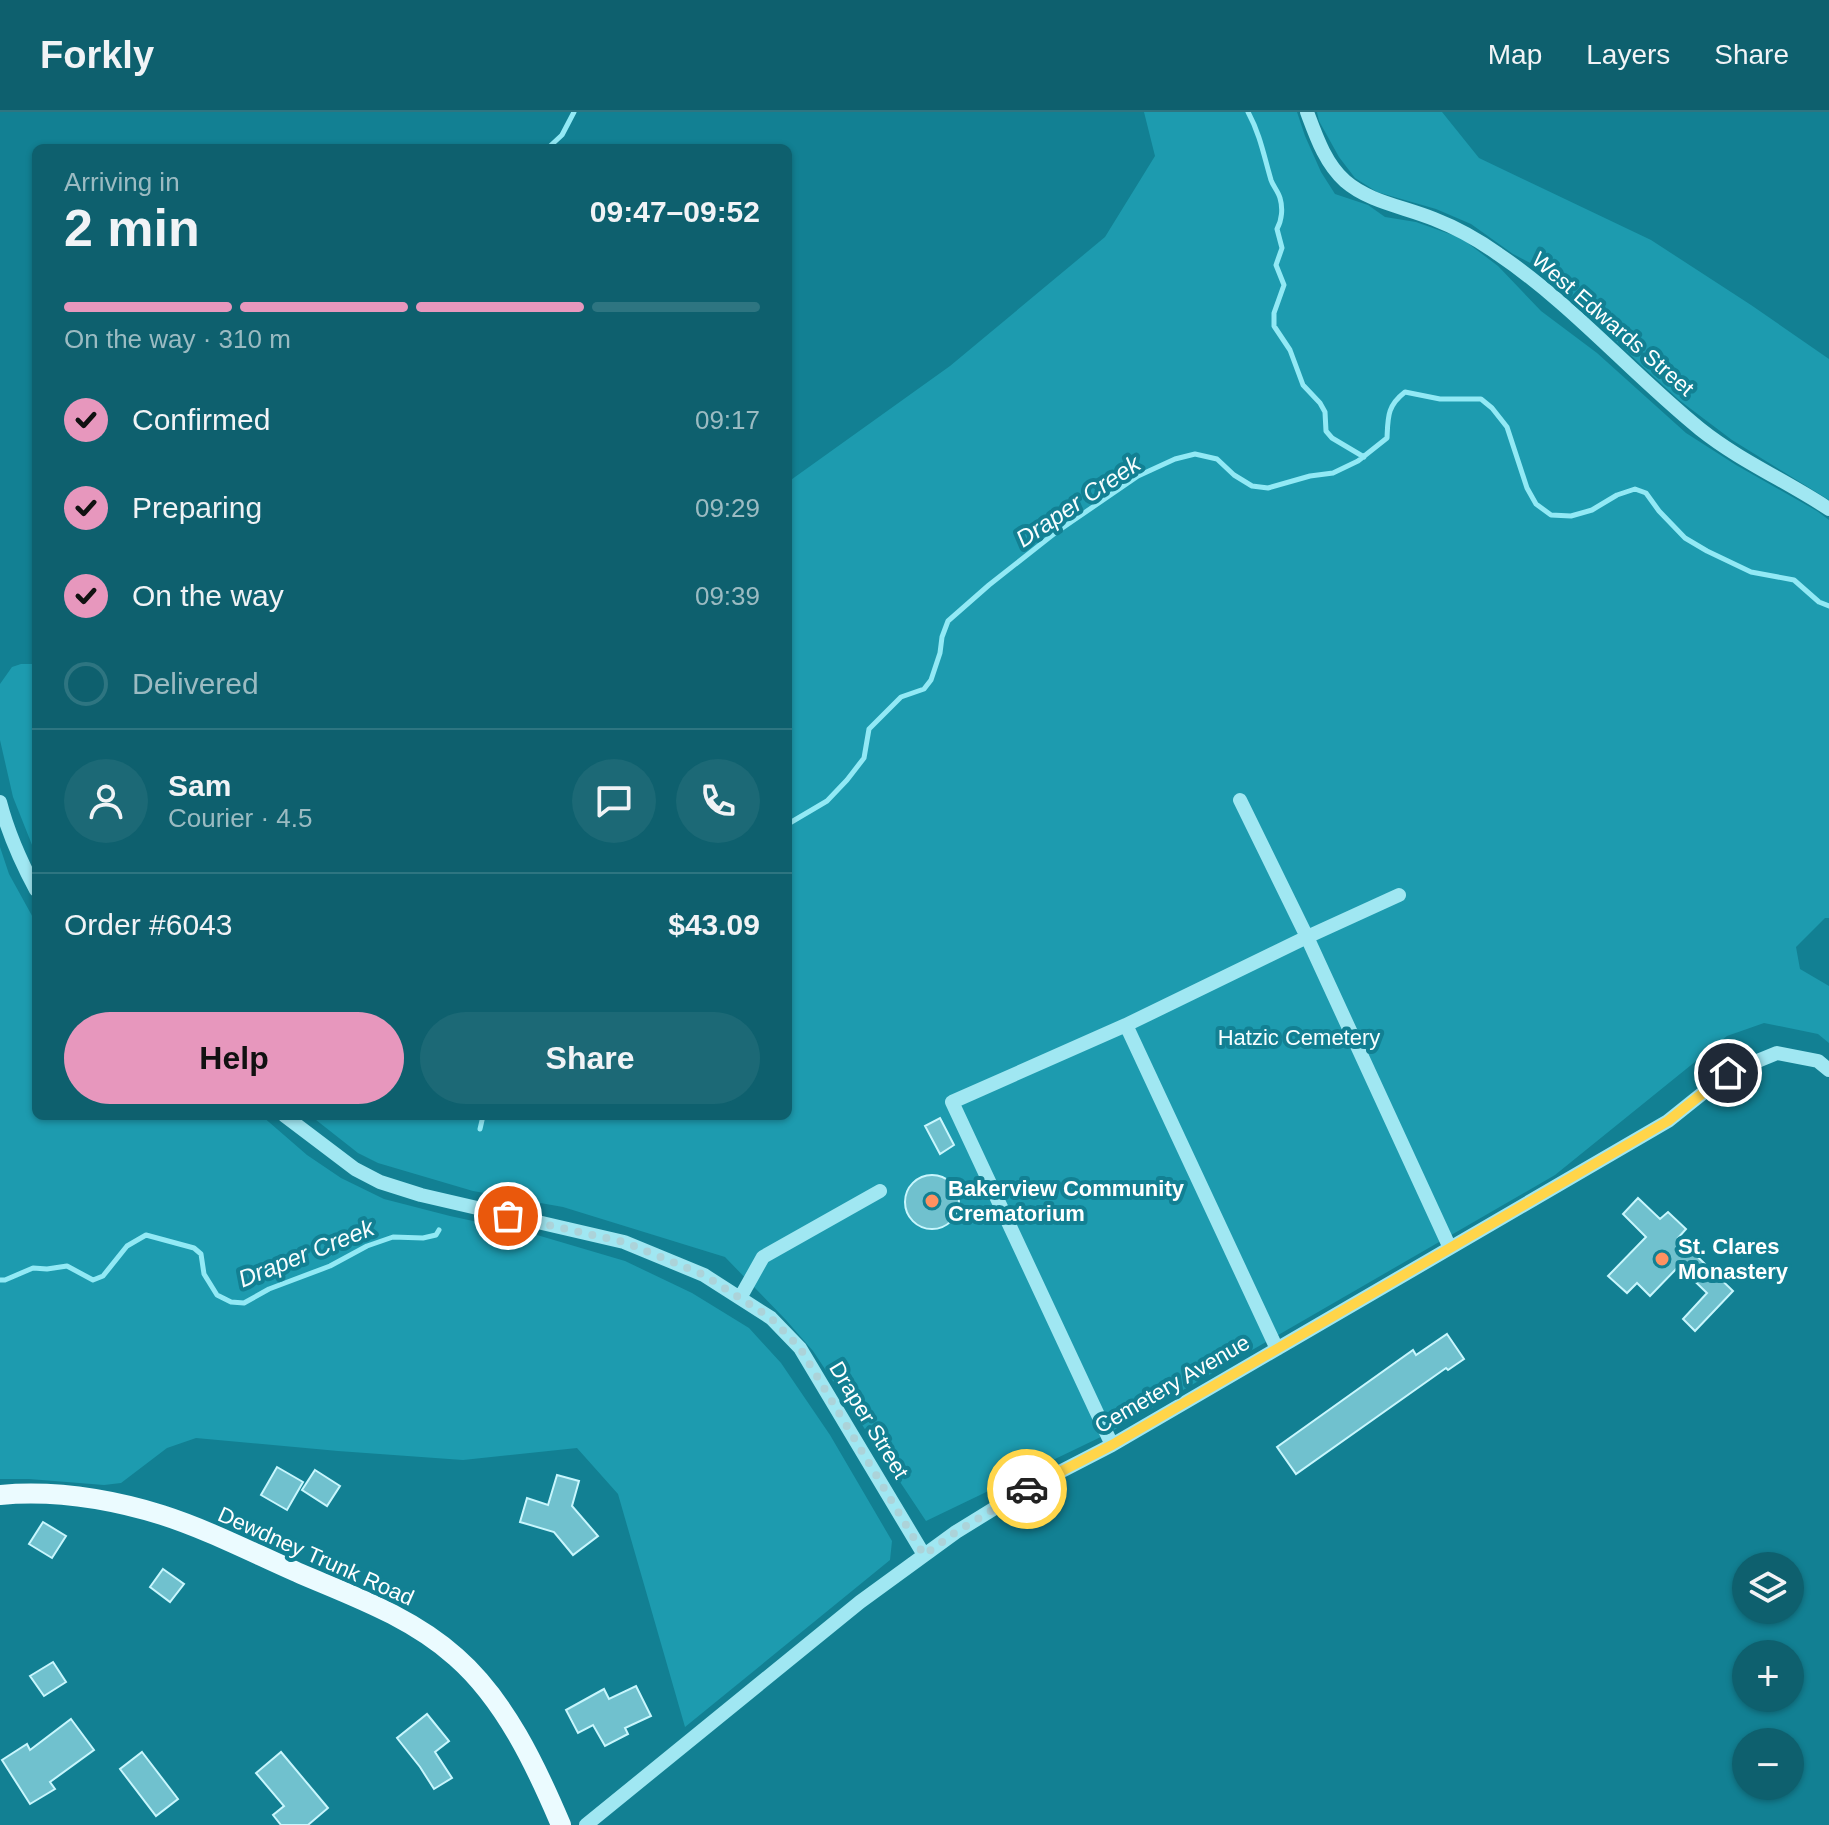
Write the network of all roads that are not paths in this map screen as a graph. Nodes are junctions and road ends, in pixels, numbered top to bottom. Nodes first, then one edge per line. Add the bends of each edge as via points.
1 (1307, 112) edge
2 (1829, 509) edge
3 (1240, 800) dead end
4 (0, 802) edge
5 (32, 883) edge
6 (1399, 895) dead end
7 (1307, 937) junction
8 (1126, 1025) junction
9 (1824, 1066) edge
10 (290, 1120) edge
11 (880, 1191) dead end
12 (1450, 1248) junction
13 (740, 1298) junction
14 (1277, 1349) junction
15 (1112, 1445) junction
16 (0, 1495) edge
17 (924, 1555) junction
18 (561, 1825) edge
19 (586, 1825) edge

1 - 2 street, West Edwards Street via 1331,165 1353,187 1464,231 1502,256 1704,432
3 - 7 street
4 - 5 street
6 - 7 street
7 - 8 street
7 - 12 street
8 - 14 street
8 - 15 street via 952,1102
9 - 12 street, Cemetery Avenue via 1777,1053 1728,1073 1668,1121
10 - 13 street, Draper Street via 380,1182 624,1242 704,1275
11 - 13 street via 763,1257
12 - 14 street, Cemetery Avenue
13 - 17 street, Draper Street via 771,1318 800,1348
14 - 15 street, Cemetery Avenue
15 - 17 street, Cemetery Avenue via 1021,1492
16 - 18 main road, Dewdney Trunk Road via 63,1495 163,1515 384,1609 455,1655 475,1676 499,1708
17 - 19 street, Cemetery Avenue

